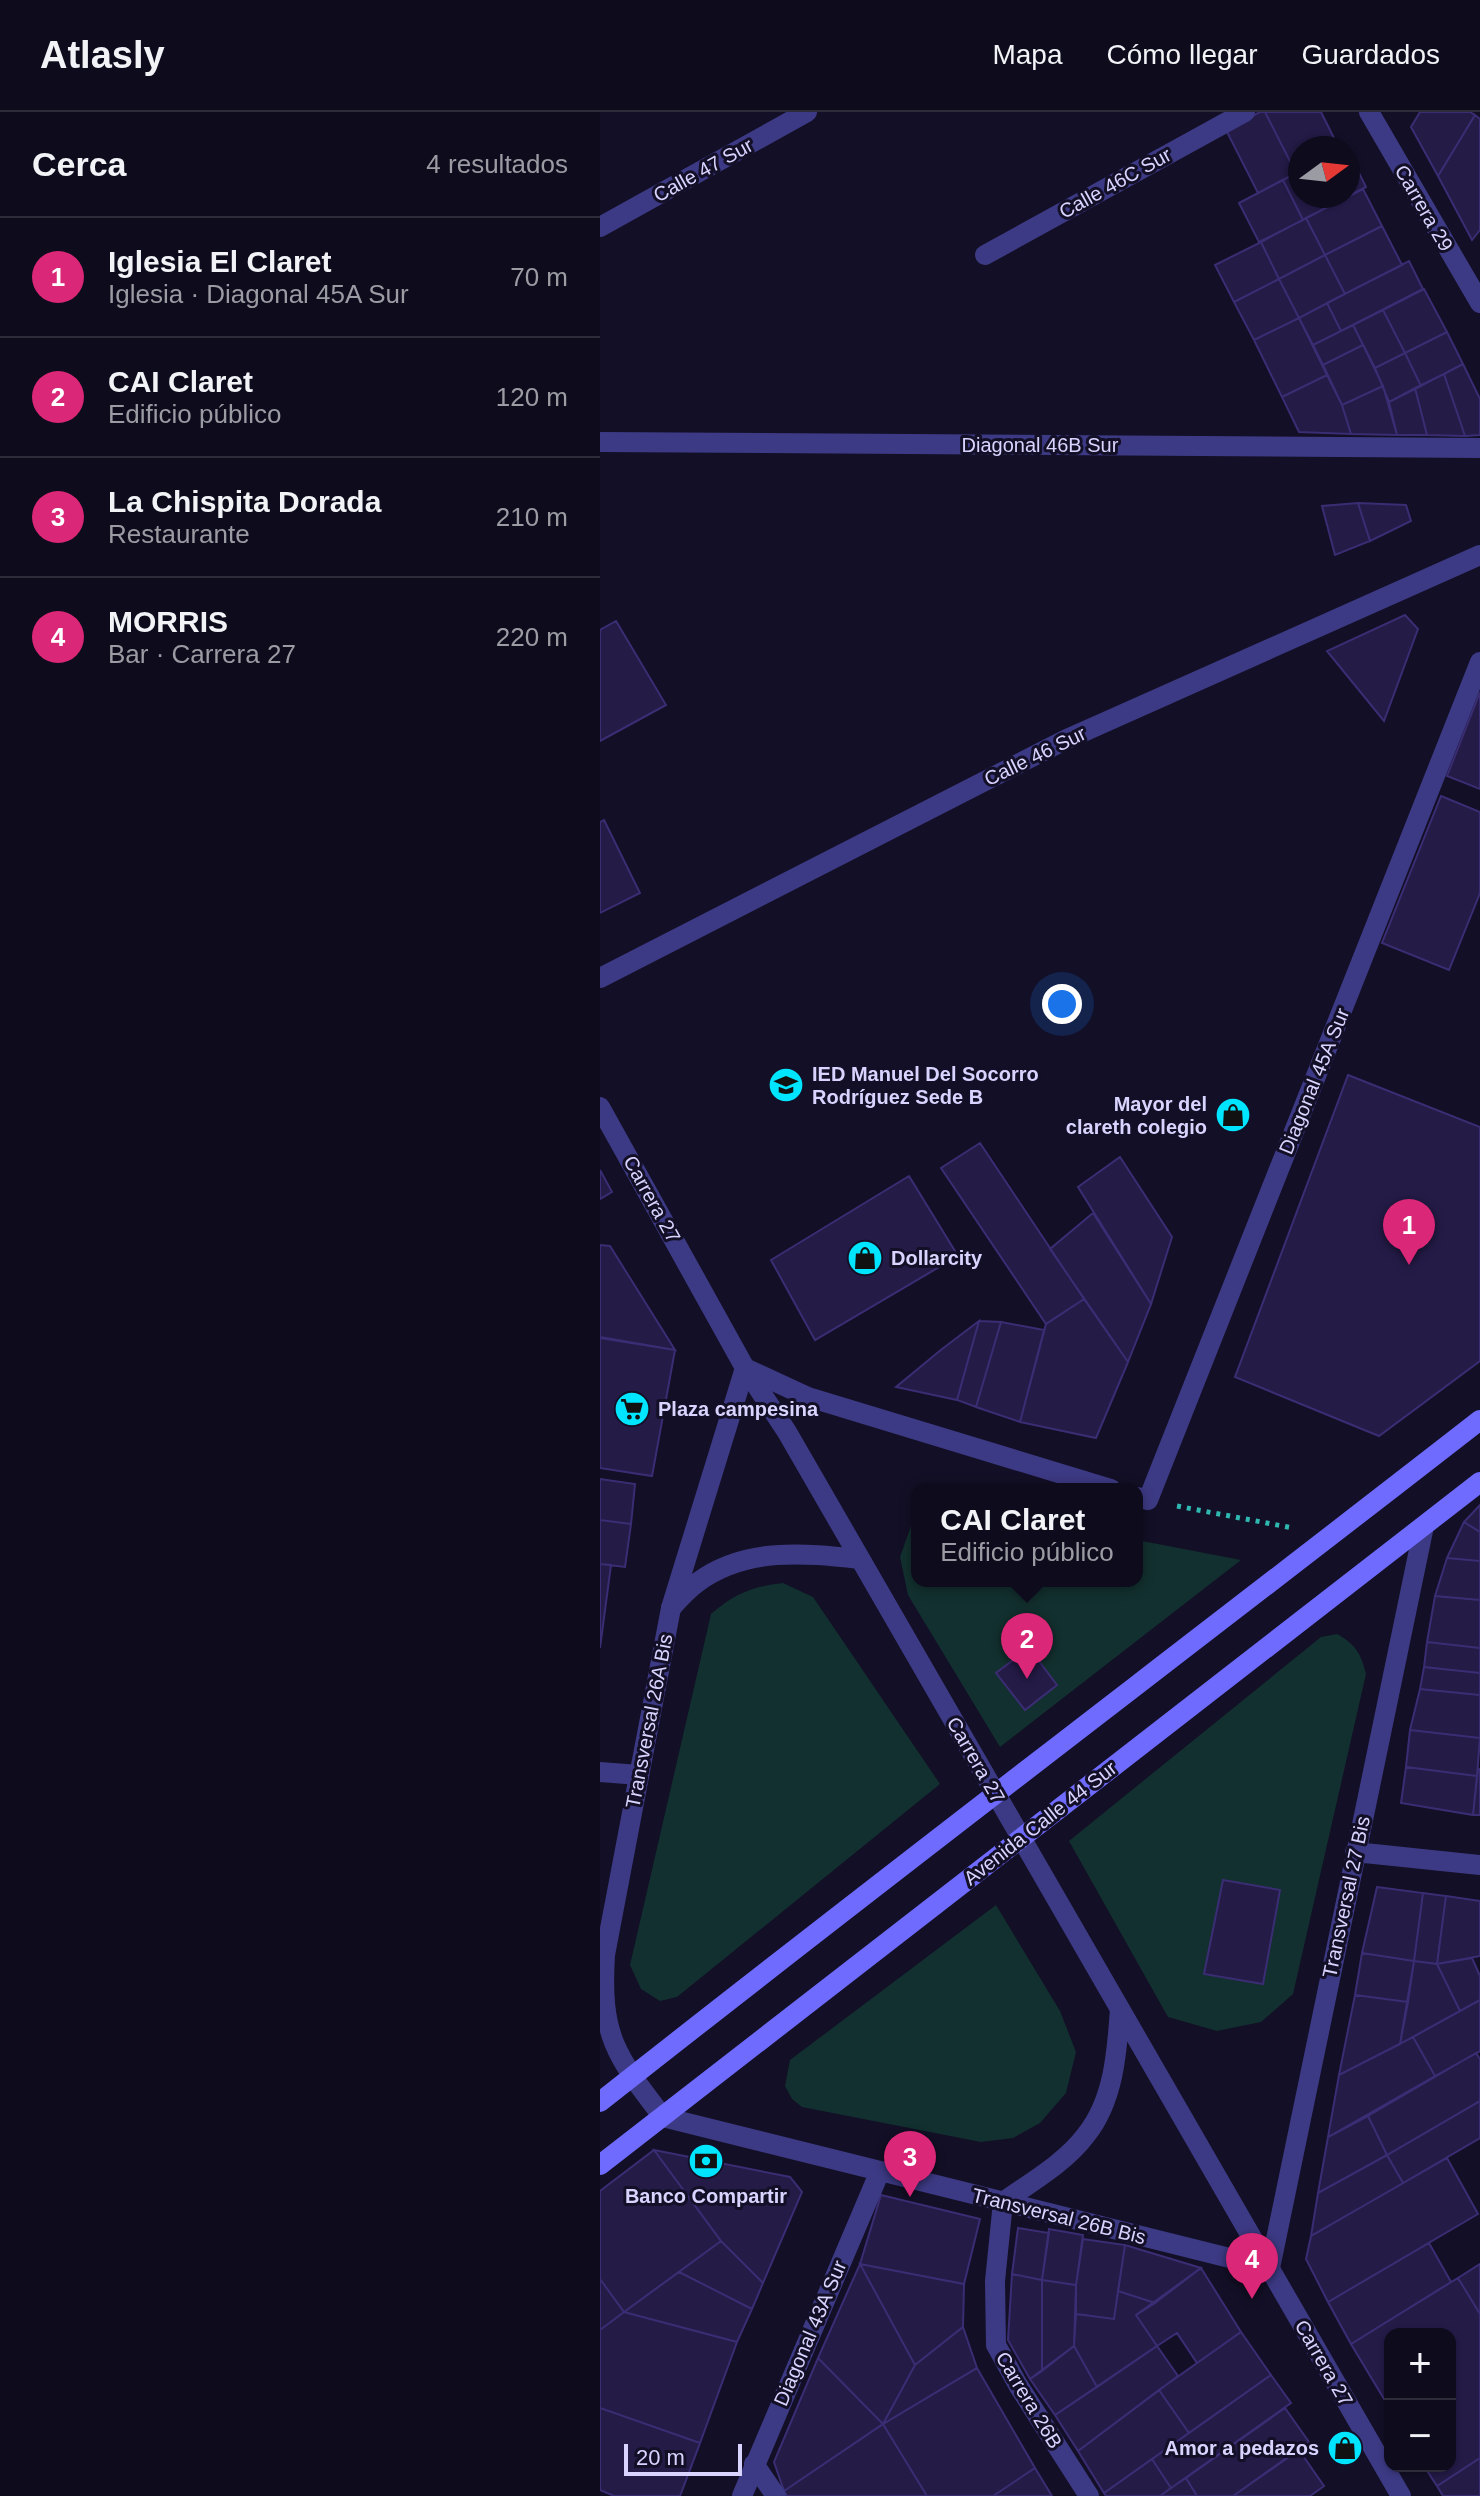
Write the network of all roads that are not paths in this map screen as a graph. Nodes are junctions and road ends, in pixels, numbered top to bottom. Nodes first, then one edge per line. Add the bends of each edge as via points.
1 (807, 112) edge
2 (1245, 112) edge
3 (1369, 112) edge
4 (600, 227) edge
5 (985, 255) dead end
6 (1480, 303) edge
7 (600, 442) edge
8 (1480, 448) edge
9 (1480, 555) edge
10 (1480, 662) edge
11 (600, 978) edge
12 (600, 1107) edge
13 (745, 1368) junction
14 (1480, 1420) edge
15 (1480, 1482) edge
16 (1091, 1483) edge
17 (1143, 1498) edge
18 (1424, 1526) junction
19 (860, 1559) junction
20 (671, 1608) junction
21 (600, 1772) edge
22 (639, 1775) junction
23 (996, 1794) junction
24 (1021, 1838) junction
25 (1355, 1852) junction
26 (1480, 1865) edge
27 (1120, 2009) junction
28 (632, 2077) junction
29 (600, 2102) edge
30 (663, 2117) junction
31 (600, 2165) edge
32 (880, 2171) junction
33 (1003, 2202) junction
34 (1270, 2268) junction
35 (754, 2464) junction
36 (742, 2496) edge
37 (776, 2496) edge
38 (1089, 2496) edge
39 (1401, 2496) edge

1 - 4 street, Calle 47 Sur
2 - 5 street, Calle 46C Sur
3 - 6 street, Carrera 29
7 - 8 street, Diagonal 46B Sur
9 - 11 street, Calle 46 Sur via 1065,740
10 - 17 street, Diagonal 45A Sur
12 - 13 street, Carrera 27
13 - 16 street via 808,1397
13 - 19 street, Carrera 27
13 - 20 street, Transversal 26A Bis
14 - 23 main road
15 - 18 main road, Avenida Calle 44 Sur
18 - 24 main road, Avenida Calle 44 Sur
18 - 25 street, Transversal 27 Bis
19 - 20 street via 788,1554 750,1559 695,1583
19 - 23 street, Carrera 27
20 - 22 street, Transversal 26A Bis
21 - 22 street
22 - 28 street, Transversal 26A Bis via 603,1988 610,2038
23 - 24 street, Carrera 27
23 - 28 main road
24 - 27 street, Carrera 27
24 - 30 main road, Avenida Calle 44 Sur
25 - 26 street
25 - 34 street, Transversal 27 Bis
27 - 33 street via 1114,2072 1087,2135
27 - 34 street, Carrera 27
28 - 29 main road
28 - 30 street, Transversal 26A Bis
30 - 31 main road, Avenida Calle 44 Sur
30 - 32 street, Transversal 26B Bis
32 - 33 street, Transversal 26B Bis
32 - 35 street, Diagonal 43A Sur
33 - 34 street, Transversal 26B Bis
33 - 38 street, Carrera 26B via 995,2281 996,2345
34 - 39 street, Carrera 27
35 - 36 street, Diagonal 43A Sur
35 - 37 street

